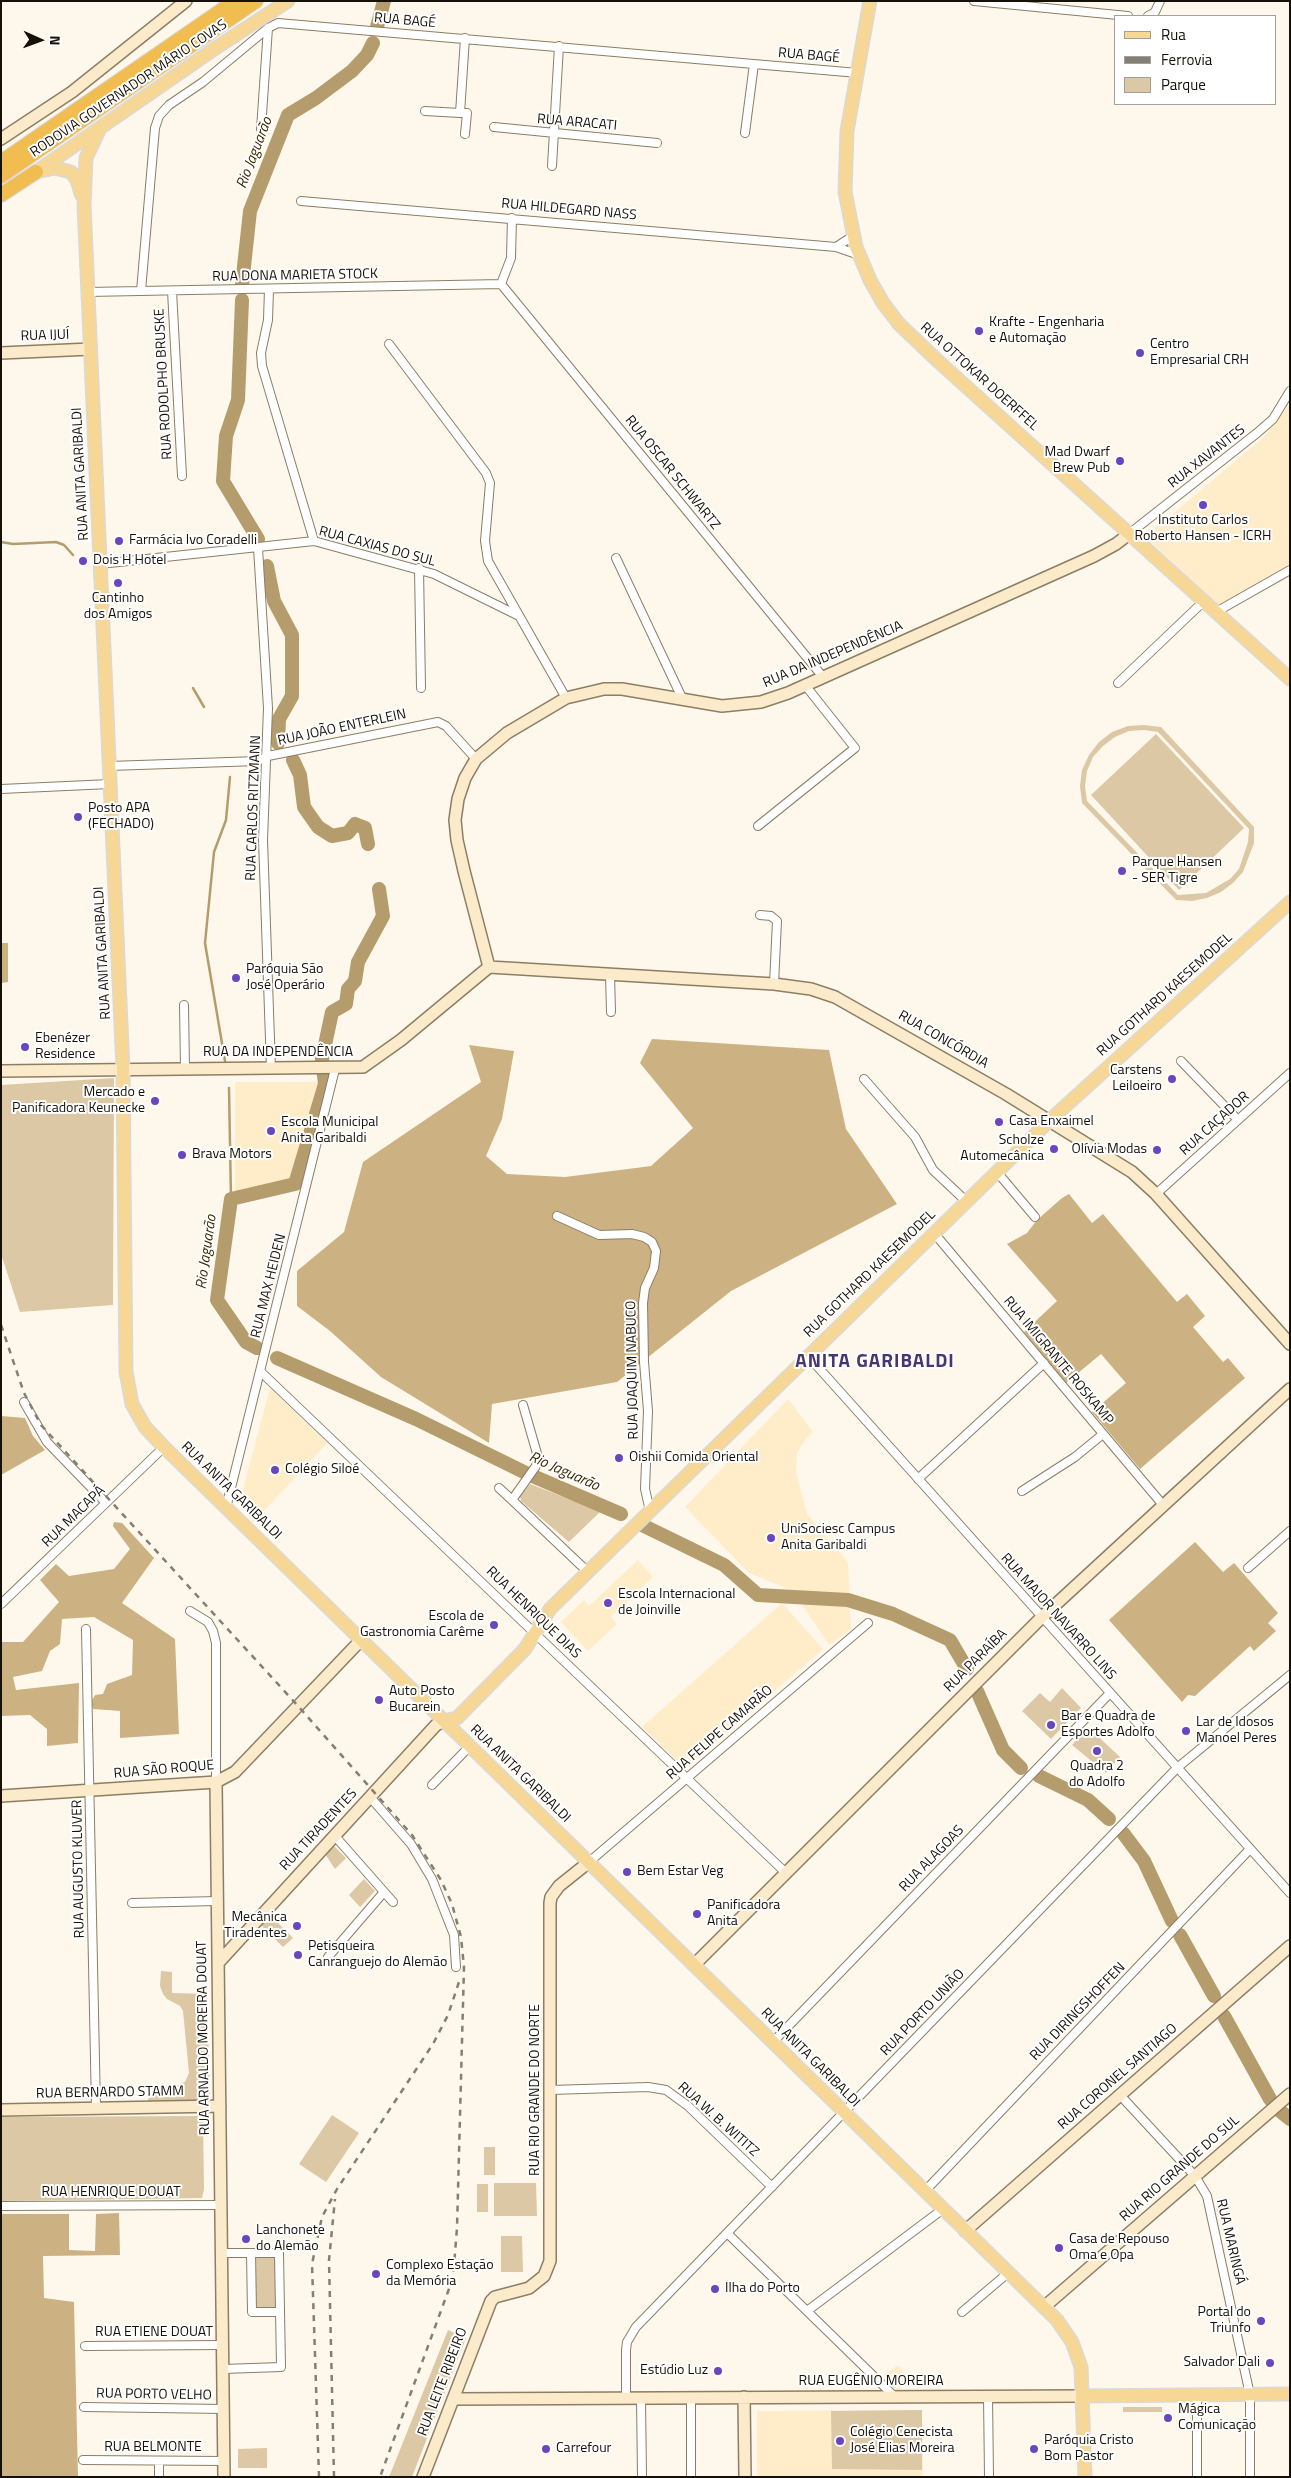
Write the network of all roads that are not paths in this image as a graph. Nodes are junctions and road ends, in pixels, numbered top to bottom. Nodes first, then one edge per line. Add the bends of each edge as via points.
1 (186, 1) edge
2 (235, 1) edge
3 (256, 1) edge
4 (288, 1) edge
5 (870, 1) edge
6 (974, 1) edge
7 (1160, 1) edge
8 (1152, 14) edge
9 (1118, 15) edge
10 (268, 28) junction
11 (465, 38) junction
12 (559, 46) junction
13 (754, 64) junction
14 (858, 73) junction
15 (425, 111) dead end
16 (460, 113) junction
17 (494, 127) dead end
18 (100, 128) junction
19 (261, 129) dead end
20 (554, 133) junction
21 (745, 133) dead end
22 (465, 134) dead end
23 (1, 139) edge
24 (657, 143) dead end
25 (1, 162) edge
26 (552, 166) dead end
27 (36, 172) junction
28 (1, 176) edge
29 (1, 195) edge
30 (301, 200) dead end
31 (84, 205) junction
32 (512, 218) junction
33 (853, 236) junction
34 (836, 247) junction
35 (859, 255) junction
36 (502, 284) junction
37 (269, 289) junction
38 (141, 291) junction
39 (172, 291) junction
40 (88, 292) junction
41 (389, 344) dead end
42 (91, 349) junction
43 (1, 353) edge
44 (1290, 391) edge
45 (182, 476) dead end
46 (1129, 534) junction
47 (314, 541) junction
48 (258, 548) junction
49 (616, 558) dead end
50 (100, 564) junction
51 (419, 568) junction
52 (1290, 570) edge
53 (1204, 602) junction
54 (1216, 612) junction
55 (519, 616) junction
56 (823, 677) junction
57 (1290, 679) edge
58 (1118, 683) dead end
59 (805, 685) junction
60 (421, 688) dead end
61 (566, 698) junction
62 (683, 700) junction
63 (268, 756) junction
64 (476, 760) junction
65 (109, 766) junction
66 (110, 784) junction
67 (1, 789) edge
68 (758, 826) dead end
69 (1290, 902) edge
70 (760, 915) dead end
71 (489, 967) junction
72 (610, 974) junction
73 (774, 984) junction
74 (184, 1005) dead end
75 (611, 1012) dead end
76 (1181, 1060) dead end
77 (271, 1068) junction
78 (185, 1069) junction
79 (331, 1069) junction
80 (123, 1070) junction
81 (1, 1071) edge
82 (1290, 1073) edge
83 (864, 1079) dead end
84 (1238, 1120) junction
85 (1049, 1121) junction
86 (996, 1172) junction
87 (1156, 1194) junction
88 (966, 1202) junction
89 (556, 1216) dead end
90 (1035, 1217) dead end
91 (934, 1233) junction
92 (1290, 1344) edge
93 (808, 1356) junction
94 (1044, 1363) junction
95 (261, 1372) junction
96 (1290, 1389) edge
97 (24, 1402) dead end
98 (522, 1406) dead end
99 (1103, 1434) junction
100 (164, 1447) junction
101 (918, 1479) junction
102 (499, 1488) dead end
103 (1022, 1491) dead end
104 (512, 1500) junction
105 (106, 1503) junction
106 (1163, 1505) junction
107 (226, 1508) junction
108 (650, 1511) junction
109 (1290, 1531) edge
110 (1248, 1568) dead end
111 (588, 1572) junction
112 (1, 1604) edge
113 (190, 1611) dead end
114 (1042, 1617) junction
115 (868, 1623) dead end
116 (86, 1629) dead end
117 (535, 1632) junction
118 (361, 1640) junction
119 (1290, 1675) edge
120 (1110, 1692) junction
121 (444, 1721) junction
122 (470, 1746) junction
123 (1177, 1768) junction
124 (235, 1772) junction
125 (687, 1778) junction
126 (216, 1782) junction
127 (432, 1785) dead end
128 (90, 1791) junction
129 (1, 1796) edge
130 (370, 1797) junction
131 (216, 1807) junction
132 (334, 1835) junction
133 (1250, 1849) junction
134 (589, 1862) junction
135 (786, 1873) junction
136 (384, 1892) junction
137 (1290, 1893) edge
138 (218, 1901) junction
139 (393, 1902) dead end
140 (132, 1903) dead end
141 (218, 1932) junction
142 (238, 1940) junction
143 (1290, 1946) edge
144 (328, 1957) dead end
145 (218, 1962) junction
146 (694, 1965) junction
147 (456, 1967) dead end
148 (773, 2042) junction
149 (550, 2090) junction
150 (1290, 2094) edge
151 (1120, 2096) junction
152 (220, 2106) junction
153 (96, 2108) junction
154 (1, 2110) edge
155 (844, 2112) junction
156 (1195, 2176) junction
157 (772, 2187) junction
158 (925, 2191) junction
159 (221, 2205) junction
160 (1, 2206) edge
161 (943, 2209) junction
162 (965, 2231) junction
163 (727, 2233) junction
164 (222, 2253) junction
165 (251, 2253) junction
166 (1008, 2273) junction
167 (492, 2298) joint
168 (1044, 2307) junction
169 (807, 2311) junction
170 (280, 2312) junction
171 (962, 2312) dead end
172 (223, 2345) junction
173 (85, 2346) dead end
174 (223, 2369) junction
175 (1290, 2394) edge
176 (1197, 2395) junction
177 (1250, 2395) junction
178 (988, 2396) junction
179 (1083, 2396) junction
180 (895, 2397) junction
181 (626, 2398) junction
182 (641, 2398) junction
183 (691, 2398) junction
184 (744, 2398) junction
185 (453, 2399) junction
186 (84, 2407) dead end
187 (224, 2409) junction
188 (83, 2460) dead end
189 (159, 2461) junction
190 (224, 2461) junction
191 (159, 2477) edge
192 (224, 2477) edge
193 (423, 2477) edge
194 (642, 2477) edge
195 (691, 2477) edge
196 (745, 2477) edge
197 (989, 2477) edge
198 (1085, 2477) edge
199 (1198, 2477) edge
200 (1250, 2477) edge

1 - 23 street via 72,92
2 - 25 highway, RODOVIA GOVERNADOR MÁRIO COVAS
3 - 28 highway, RODOVIA GOVERNADOR MÁRIO COVAS
4 - 18 main road
5 - 14 main road, RUA OTTOKAR DOERFFEL
6 - 9 street
7 - 8 street
10 - 11 street, RUA BAGÉ via 284,23
10 - 19 street
10 - 38 street, RUA BAGÉ via 159,116 155,128
11 - 12 street, RUA BAGÉ
11 - 16 street
12 - 13 street, RUA BAGÉ
12 - 20 street
13 - 14 street, RUA BAGÉ
13 - 21 street
14 - 33 main road, RUA OTTOKAR DOERFFEL via 844,162 845,192
15 - 16 street
16 - 22 street via 467,113
17 - 20 street, RUA ARACATI
18 - 27 main road
18 - 31 main road, RUA ANITA GARIBALDI via 86,158
20 - 24 street, RUA ARACATI
20 - 26 street
27 - 29 highway
27 - 31 main road, RUA ANITA GARIBALDI via 56,168 71,172 77,180
30 - 32 street, RUA HILDEGARD NASS
31 - 40 main road, RUA ANITA GARIBALDI
32 - 34 street, RUA HILDEGARD NASS
32 - 36 street via 511,258
33 - 34 street
33 - 35 main road, RUA OTTOKAR DOERFFEL
34 - 35 street, RUA HILDEGARD NASS
35 - 46 main road, RUA OTTOKAR DOERFFEL via 883,303 910,334
36 - 37 street, RUA DONA MARIETA STOCK
36 - 56 street, RUA OSCAR SCHWARTZ
37 - 39 street, RUA DONA MARIETA STOCK
37 - 47 street via 262,366
38 - 39 street, RUA DONA MARIETA STOCK
38 - 40 street, RUA DONA MARIETA STOCK
39 - 45 street, RUA RODOLPHO BRUSKE
40 - 42 main road, RUA ANITA GARIBALDI
41 - 55 street via 486,472 490,483 485,541 488,561
42 - 43 street, RUA IJUÍ
42 - 50 main road, RUA ANITA GARIBALDI
44 - 46 street, RUA XAVANTES via 1273,418 1257,433
46 - 53 main road, RUA OTTOKAR DOERFFEL
46 - 56 street, RUA DA INDEPENDÊNCIA via 1094,556
47 - 48 street, RUA CAXIAS DO SUL
47 - 51 street, RUA CAXIAS DO SUL
48 - 50 street, RUA CAXIAS DO SUL
48 - 63 street, RUA CARLOS RITZMANN via 268,700
49 - 62 street
50 - 65 main road, RUA ANITA GARIBALDI
51 - 55 street, RUA CAXIAS DO SUL
51 - 60 street
52 - 54 street
53 - 54 main road, RUA OTTOKAR DOERFFEL
53 - 58 street
54 - 57 main road, RUA OTTOKAR DOERFFEL
55 - 61 street
56 - 59 street, RUA DA INDEPENDÊNCIA
59 - 62 street, RUA DA INDEPENDÊNCIA via 761,702 740,705 722,706
59 - 68 street via 855,748
61 - 62 street, RUA DA INDEPENDÊNCIA via 587,691 622,689
61 - 64 street, RUA DA INDEPENDÊNCIA via 507,733
63 - 64 street, RUA JOÃO ENTERLEIN via 438,722 446,726
63 - 65 street, RUA JOÃO ENTERLEIN via 258,761
63 - 77 street, RUA CARLOS RITZMANN via 263,856
64 - 71 street, RUA DA INDEPENDÊNCIA via 465,778 455,820 462,863
65 - 66 main road, RUA ANITA GARIBALDI
66 - 67 street
66 - 80 main road, RUA ANITA GARIBALDI
69 - 85 main road, RUA GOTHARD KAESEMODEL
70 - 73 street via 771,916 777,921
71 - 72 street, RUA CONCÓRDIA
71 - 79 street, RUA DA INDEPENDÊNCIA via 370,1064 354,1069
72 - 73 street, RUA CONCÓRDIA
72 - 75 street
73 - 85 street, RUA CONCÓRDIA via 810,989 835,998 921,1044
74 - 78 street
76 - 84 street
77 - 78 street, RUA DA INDEPENDÊNCIA
77 - 79 street, RUA DA INDEPENDÊNCIA
78 - 80 street, RUA DA INDEPENDÊNCIA
79 - 95 street, RUA MAX HEIDEN
80 - 81 street, RUA DA INDEPENDÊNCIA
80 - 100 main road, RUA ANITA GARIBALDI via 126,1372 128,1390 138,1417
82 - 84 street, RUA CAÇADOR
83 - 88 street via 915,1138 932,1170
84 - 87 street, RUA CAÇADOR
85 - 86 main road, RUA GOTHARD KAESEMODEL
85 - 87 street, RUA CONCÓRDIA via 1132,1172
86 - 88 main road, RUA GOTHARD KAESEMODEL
86 - 90 street
87 - 92 street, RUA CONCÓRDIA
88 - 91 main road, RUA GOTHARD KAESEMODEL
89 - 108 street, RUA JOAQUIM NABUCO via 599,1235 644,1237 652,1242 656,1251 643,1303 648,1411 645,1489
91 - 93 main road, RUA GOTHARD KAESEMODEL
91 - 94 street, RUA IMIGRANTE ROSKAMP
93 - 101 street, RUA MAJOR NAVARRO LINS
93 - 108 main road, RUA GOTHARD KAESEMODEL
94 - 99 street, RUA IMIGRANTE ROSKAMP
94 - 101 street
95 - 107 street, RUA MAX HEIDEN
95 - 117 street, RUA HENRIQUE DIAS
96 - 106 street, RUA PARAÍBA
97 - 105 street via 47,1442
98 - 104 street via 537,1449 536,1466
99 - 103 street via 1075,1457
99 - 106 street, RUA IMIGRANTE ROSKAMP
100 - 105 street, RUA MACAPÁ
100 - 107 main road, RUA ANITA GARIBALDI
101 - 114 street, RUA MAJOR NAVARRO LINS
102 - 104 street
104 - 111 street
105 - 112 street, RUA MACAPÁ
106 - 114 street, RUA PARAÍBA
107 - 118 main road, RUA ANITA GARIBALDI
108 - 111 main road, RUA GOTHARD KAESEMODEL
109 - 110 street
111 - 117 main road, RUA GOTHARD KAESEMODEL via 550,1609
113 - 126 street, RUA ARNALDO MOREIRA DOUAT via 208,1622 216,1643
114 - 120 street, RUA MAJOR NAVARRO LINS
114 - 135 street, RUA PARAÍBA
115 - 125 street, RUA FELIPE CAMARÃO
116 - 128 street, RUA AUGUSTO KLUVER
117 - 121 main road, RUA GOTHARD KAESEMODEL via 525,1650 457,1718
117 - 125 street, RUA HENRIQUE DIAS
118 - 121 main road, RUA ANITA GARIBALDI
118 - 124 street, RUA SÃO ROQUE
119 - 123 street, RUA PORTO UNIÃO
120 - 123 street, RUA MAJOR NAVARRO LINS
120 - 148 street, RUA ALAGOAS
121 - 122 main road, RUA ANITA GARIBALDI
121 - 130 street, RUA TIRADENTES via 436,1725
122 - 127 street
122 - 134 main road, RUA ANITA GARIBALDI
123 - 133 street, RUA MAJOR NAVARRO LINS
123 - 155 street, RUA PORTO UNIÃO
124 - 126 street, RUA SÃO ROQUE
124 - 131 street
125 - 134 street, RUA FELIPE CAMARÃO
125 - 135 street, RUA HENRIQUE DIAS
126 - 128 street, RUA SÃO ROQUE
126 - 131 street, RUA ARNALDO MOREIRA DOUAT
128 - 129 street, RUA SÃO ROQUE
128 - 153 street, RUA AUGUSTO KLUVER
130 - 132 street, RUA TIRADENTES
130 - 147 street via 411,1844 432,1878 454,1935
131 - 138 street, RUA ARNALDO MOREIRA DOUAT
132 - 136 street
132 - 142 street, RUA TIRADENTES
133 - 137 street, RUA MAJOR NAVARRO LINS
133 - 158 street, RUA DIRINGSHOFFEN
134 - 146 main road, RUA ANITA GARIBALDI
134 - 149 street, RUA RIO GRANDE DO NORTE via 559,1886 551,1897
135 - 146 street, RUA PARAÍBA
136 - 139 street
136 - 144 street
138 - 140 street
138 - 141 street, RUA ARNALDO MOREIRA DOUAT
141 - 142 street via 225,1939
141 - 145 street, RUA ARNALDO MOREIRA DOUAT
142 - 145 street, RUA TIRADENTES
143 - 151 street, RUA CORONEL SANTIAGO
145 - 152 street, RUA ARNALDO MOREIRA DOUAT
146 - 148 main road, RUA ANITA GARIBALDI
148 - 155 main road, RUA ANITA GARIBALDI
149 - 157 street, RUA W. B. WITITZ via 648,2087 666,2090 688,2106
149 - 167 street, RUA RIO GRANDE DO NORTE via 550,2261 544,2276 529,2288
150 - 156 street, RUA RIO GRANDE DO SUL
151 - 156 street, RUA MARINGÁ
151 - 162 street, RUA CORONEL SANTIAGO
152 - 153 street, RUA BERNARDO STAMM
152 - 159 street, RUA ARNALDO MOREIRA DOUAT
153 - 154 street, RUA BERNARDO STAMM
155 - 157 street, RUA PORTO UNIÃO
155 - 158 main road, RUA ANITA GARIBALDI
156 - 168 street, RUA RIO GRANDE DO SUL
156 - 177 street, RUA MARINGÁ via 1212,2210
157 - 163 street, RUA PORTO UNIÃO
158 - 161 main road, RUA ANITA GARIBALDI
159 - 160 street, RUA HENRIQUE DOUAT
159 - 164 street, RUA ARNALDO MOREIRA DOUAT
161 - 162 main road, RUA ANITA GARIBALDI
161 - 169 street
162 - 166 main road, RUA ANITA GARIBALDI
163 - 169 street
163 - 181 street, RUA PORTO UNIÃO via 631,2334 626,2350
164 - 165 street
164 - 172 street, RUA ARNALDO MOREIRA DOUAT
165 - 170 street via 279,2253
165 - 170 street via 252,2312
166 - 168 main road, RUA ANITA GARIBALDI
166 - 171 street
167 - 185 street, RUA LEITE RIBEIRO
168 - 179 main road, RUA ANITA GARIBALDI via 1065,2331 1077,2355
169 - 180 street
170 - 174 street via 281,2368
172 - 173 street, RUA ETIENE DOUAT
172 - 174 street, RUA ARNALDO MOREIRA DOUAT
174 - 187 street, RUA ARNALDO MOREIRA DOUAT
175 - 177 main road, RUA EUGÊNIO MOREIRA
176 - 177 main road, RUA EUGÊNIO MOREIRA
176 - 179 main road, RUA EUGÊNIO MOREIRA
176 - 199 street
177 - 200 street, RUA MARINGÁ
178 - 179 street, RUA EUGÊNIO MOREIRA
178 - 180 street, RUA EUGÊNIO MOREIRA
178 - 197 street
179 - 198 main road, RUA ANITA GARIBALDI
180 - 184 street, RUA EUGÊNIO MOREIRA
181 - 182 street, RUA EUGÊNIO MOREIRA
181 - 185 street, RUA EUGÊNIO MOREIRA
182 - 183 street, RUA EUGÊNIO MOREIRA
182 - 194 street
183 - 184 street, RUA EUGÊNIO MOREIRA
183 - 195 street
184 - 196 street
185 - 193 street, RUA LEITE RIBEIRO
186 - 187 street, RUA PORTO VELHO
187 - 190 street, RUA ARNALDO MOREIRA DOUAT
188 - 189 street, RUA BELMONTE
189 - 190 street, RUA BELMONTE
189 - 191 street
190 - 192 street, RUA ARNALDO MOREIRA DOUAT

